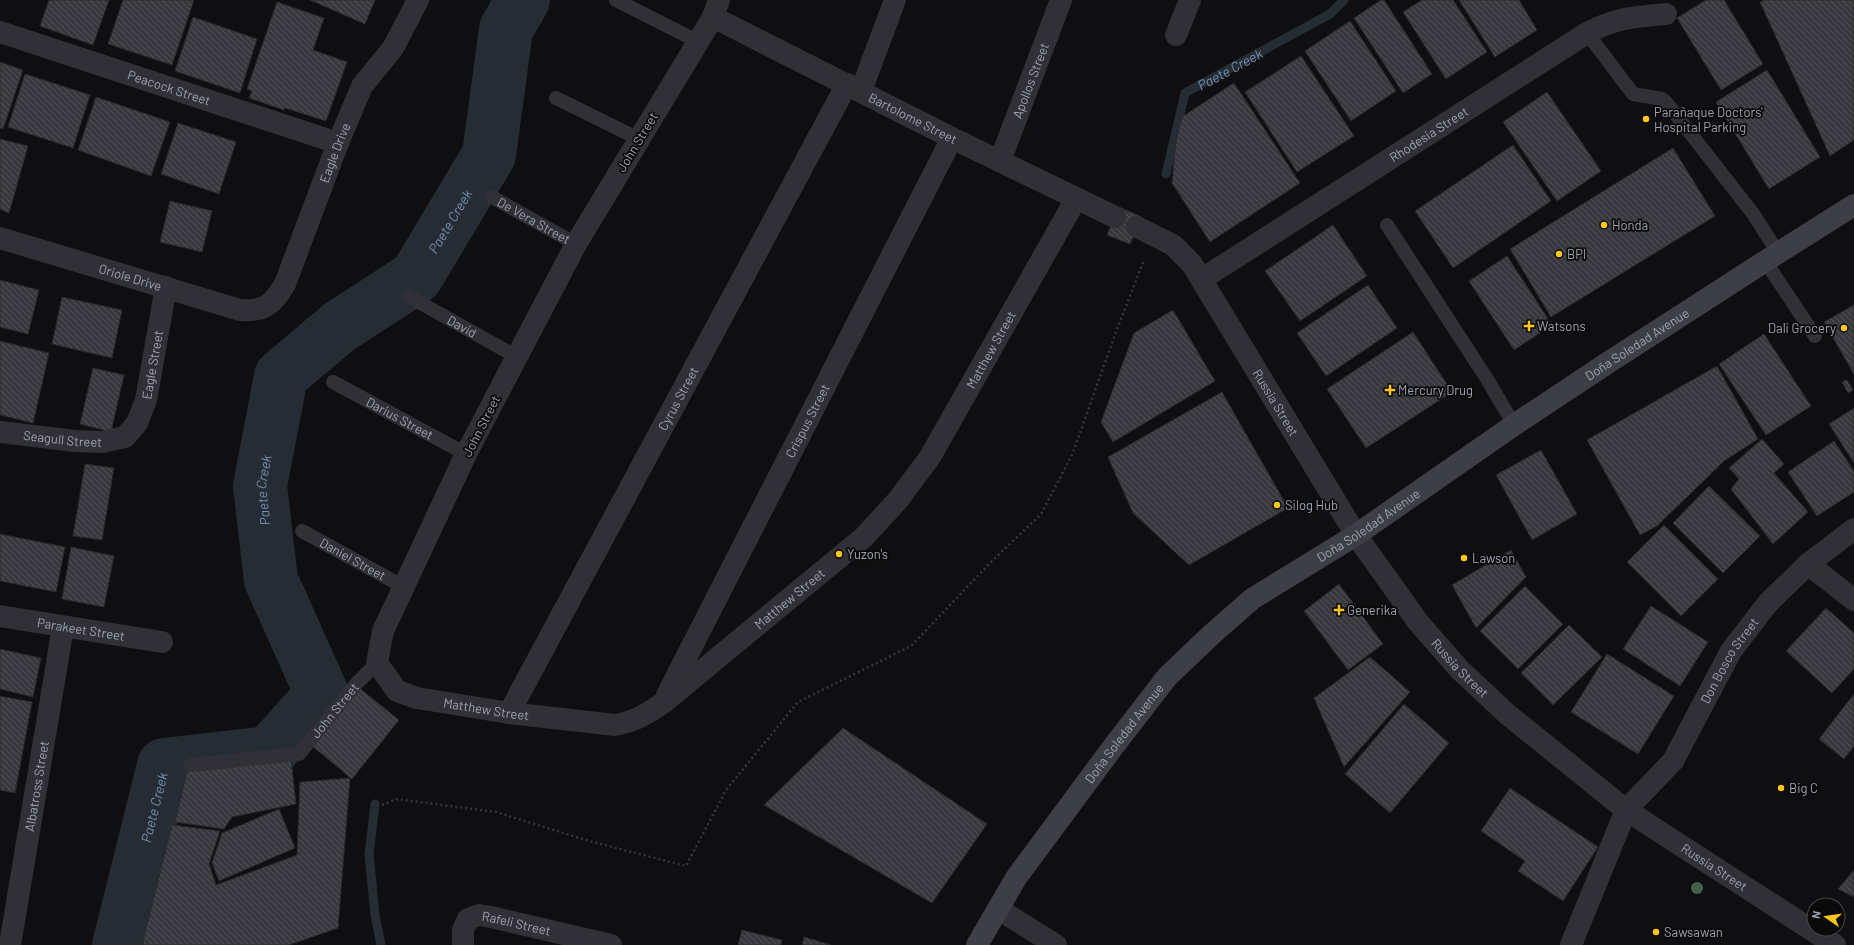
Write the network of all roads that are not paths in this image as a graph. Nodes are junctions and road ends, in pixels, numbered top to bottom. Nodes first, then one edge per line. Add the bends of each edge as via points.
1 (418, 0) edge
2 (616, 0) edge
3 (895, 0) edge
4 (1061, 0) edge
5 (1190, 0) edge
6 (716, 8) edge
7 (1666, 14) dead end
8 (0, 32) edge
9 (1587, 33) junction
10 (1176, 35) dead end
11 (697, 41) junction
12 (854, 87) junction
13 (556, 98) dead end
14 (952, 138) junction
15 (639, 139) junction
16 (338, 143) junction
17 (1000, 161) junction
18 (492, 197) dead end
19 (1076, 199) junction
20 (1854, 206) edge
21 (1115, 217) dead end
22 (1386, 225) dead end
23 (1144, 230) road end
24 (0, 238) edge
25 (576, 244) junction
26 (1771, 257) junction
27 (1202, 279) junction
28 (166, 287) junction
29 (408, 296) dead end
30 (262, 309) joint
31 (1815, 336) dead end
32 (517, 356) junction
33 (333, 382) dead end
34 (1514, 425) junction
35 (0, 432) edge
36 (125, 437) joint
37 (466, 454) junction
38 (1854, 529) edge
39 (302, 531) dead end
40 (1356, 535) junction
41 (1808, 564) junction
42 (404, 587) junction
43 (1854, 600) edge
44 (0, 616) edge
45 (63, 627) junction
46 (162, 642) dead end
47 (377, 663) junction
48 (663, 703) junction
49 (509, 713) junction
50 (191, 765) dead end
51 (1626, 810) junction
52 (998, 908) junction
53 (10, 945) edge
54 (463, 945) edge
55 (611, 945) edge
56 (977, 945) edge
57 (1056, 945) edge
58 (1571, 945) edge
59 (1835, 945) edge

1 - 16 street, Eagle Drive via 393,48 362,86
2 - 11 lane
3 - 12 street, Cyrus Street
4 - 17 street, Apollos Street
5 - 10 street
6 - 11 street, John Street
6 - 12 street, Bartolome Street
7 - 9 street, Rhodesia Street via 1630,17 1608,23
8 - 16 street, Peacock Street
9 - 26 lane via 1633,94 1666,102 1754,215
9 - 27 street, Rhodesia Street
11 - 15 street, John Street
12 - 14 street, Bartolome Street
12 - 49 street, Cyrus Street
13 - 15 lane
14 - 17 street, Bartolome Street
14 - 48 street, Crispus Street
15 - 25 street, John Street
16 - 30 street, Eagle Drive via 285,284 275,300
17 - 19 street, Bartolome Street
18 - 25 lane, De Vera Street
19 - 21 street, Bartolome Street
19 - 48 street, Matthew Street via 930,457 898,500 864,537
20 - 26 main road, Doña Soledad Avenue
22 - 34 lane via 1487,379
23 - 27 street via 1173,246 1192,264
24 - 28 street, Oriole Drive
25 - 32 street, John Street
26 - 31 lane
26 - 34 main road, Doña Soledad Avenue
27 - 40 street, Russia Street
28 - 30 street, Oriole Drive via 240,310
28 - 36 street, Eagle Street via 146,400 137,423
29 - 32 lane, David
32 - 37 street, John Street
33 - 37 lane, Darius Street
34 - 40 main road, Doña Soledad Avenue
35 - 36 street, Seagull Street via 75,441 102,442
37 - 42 street, John Street
38 - 41 street, Don Bosco Street
39 - 42 lane, Daniel Street
40 - 51 street, Russia Street via 1418,622 1460,670 1508,714
40 - 52 main road, Doña Soledad Avenue via 1252,599 1167,678 1025,866
41 - 43 street
41 - 51 street, Don Bosco Street via 1768,603 1731,651 1673,761
42 - 47 street, John Street via 383,631
44 - 45 street, Parakeet Street
45 - 46 street, Parakeet Street
45 - 53 street, Albatross Street
47 - 49 street, Matthew Street via 397,691 417,698
47 - 50 lane, John Street via 357,683 299,754
48 - 49 street, Matthew Street via 644,717 615,725
51 - 58 street
51 - 59 street, Russia Street
52 - 56 main road, Doña Soledad Avenue
52 - 57 street
54 - 55 street, Rafeli Street via 463,930 468,919 480,916

